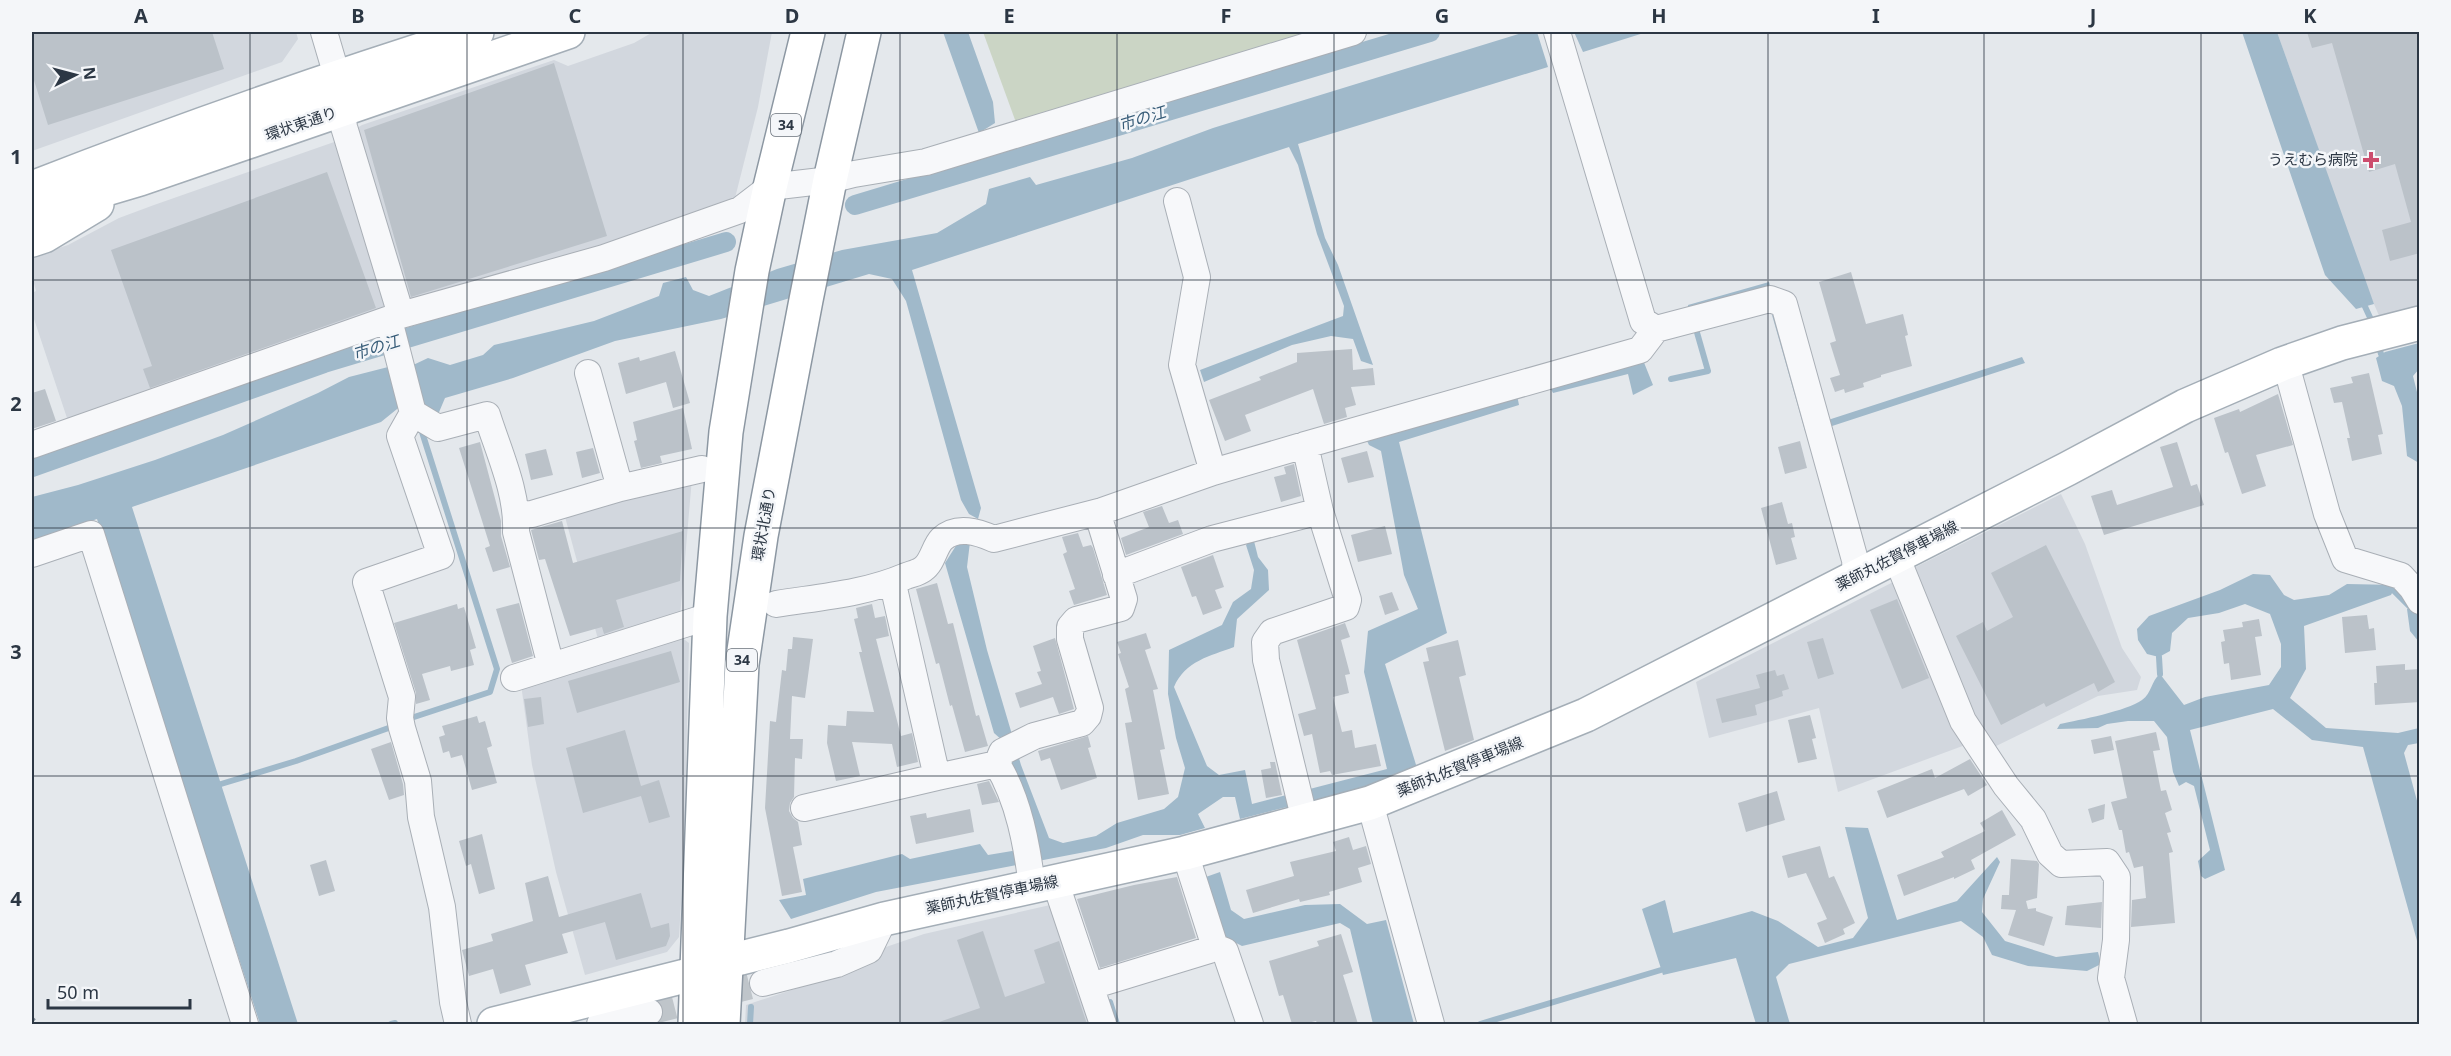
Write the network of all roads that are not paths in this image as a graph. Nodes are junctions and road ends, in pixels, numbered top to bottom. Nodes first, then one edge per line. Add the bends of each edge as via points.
1 (324, 32) edge
2 (477, 32) edge
3 (568, 32) edge
4 (797, 32) edge
5 (808, 32) edge
6 (864, 32) edge
7 (1353, 32) edge
8 (1560, 41) edge
9 (337, 76) junction
10 (341, 111) junction
11 (111, 157) junction
12 (32, 163) edge
13 (140, 179) junction
14 (830, 180) junction
15 (770, 187) junction
16 (32, 188) edge
17 (1177, 201) dead end
18 (32, 211) edge
19 (32, 240) edge
20 (2420, 323) edge
21 (1656, 329) junction
22 (396, 338) junction
23 (2282, 364) junction
24 (588, 373) dead end
25 (420, 416) junction
26 (32, 445) edge
27 (1305, 445) junction
28 (702, 469) dead end
29 (1213, 472) junction
30 (620, 488) junction
31 (1102, 511) junction
32 (1320, 511) junction
33 (517, 515) junction
34 (32, 555) edge
35 (1896, 556) junction
36 (1116, 575) junction
37 (1857, 576) junction
38 (895, 593) dead end
39 (2420, 601) edge
40 (776, 604) dead end
41 (710, 616) junction
42 (551, 666) junction
43 (514, 678) dead end
44 (1007, 753) junction
45 (937, 777) junction
46 (1370, 803) junction
47 (804, 808) dead end
48 (1304, 816) junction
49 (1185, 853) junction
50 (1036, 871) junction
51 (884, 919) junction
52 (1215, 947) junction
53 (711, 968) junction
54 (763, 983) tunnel mouth
55 (1091, 986) junction
56 (649, 1012) tunnel mouth
57 (245, 1024) edge
58 (458, 1024) edge
59 (494, 1024) edge
60 (600, 1024) edge
61 (695, 1024) edge
62 (723, 1024) edge
63 (1104, 1024) edge
64 (1250, 1024) edge
65 (1431, 1024) edge
66 (2124, 1024) edge

1 - 9 street
2 - 9 main road
3 - 10 main road, 環状東通り
4 - 15 main road via 765,161
5 - 15 main road, 環状北通り / 34
6 - 14 main road, 環状北通り / 34
7 - 14 street via 926,162
8 - 21 street via 1643,321
9 - 10 street
9 - 11 main road
10 - 13 main road, 環状東通り
10 - 22 street
11 - 12 main road
11 - 16 main road
13 - 18 main road, 環状東通り
13 - 19 main road
14 - 15 street
14 - 53 main road, 環状北通り / 34 via 761,536 742,664
15 - 22 street via 740,210
15 - 41 main road, 環状北通り / 34 via 742,324 726,432
17 - 29 street via 1197,277 1182,365
20 - 23 main road, 薬師丸佐賀停車場線
21 - 27 street via 1640,351
21 - 37 street via 1770,299 1784,304
22 - 25 street
22 - 26 street
23 - 35 main road, 薬師丸佐賀停車場線 via 2185,406
23 - 39 street via 2290,379 2327,514 2345,559 2401,576
24 - 30 street
25 - 33 street via 438,428 487,415
25 - 58 street via 400,436 441,556 366,582 402,697 401,723 418,781 421,817 442,906
27 - 29 street
27 - 32 street
28 - 30 street
29 - 31 street
30 - 33 street
31 - 36 street via 1099,518
31 - 40 street via 993,539 979,532 960,530 942,539 923,569 891,583
32 - 36 street via 1212,539
32 - 48 street via 1348,600 1346,607 1272,632 1265,642
33 - 42 street via 516,532
34 - 57 street via 91,534
35 - 37 main road, 薬師丸佐賀停車場線
35 - 66 street via 1963,721 2033,819 2050,854 2061,864 2107,862 2117,878 2111,978
36 - 44 street via 1124,599 1121,608 1076,620 1069,632 1090,708 1088,716 1082,723 1034,736
37 - 46 main road, 薬師丸佐賀停車場線 via 1586,715
38 - 45 street
41 - 42 street
41 - 53 main road, 環状北通り / 34
42 - 43 street
44 - 45 street
44 - 50 street via 1006,778
45 - 47 street
46 - 48 main road, 薬師丸佐賀停車場線
46 - 65 street
48 - 49 main road, 薬師丸佐賀停車場線
49 - 50 main road, 薬師丸佐賀停車場線
49 - 52 street
50 - 51 main road, 薬師丸佐賀停車場線
50 - 55 street
51 - 53 main road, 薬師丸佐賀停車場線
51 - 54 street via 869,950 837,964
52 - 55 street
52 - 64 street via 1225,951
53 - 59 main road, 薬師丸佐賀停車場線
53 - 61 main road, 環状北通り / 34
53 - 62 main road, 環状北通り / 34
55 - 63 street
56 - 60 street

